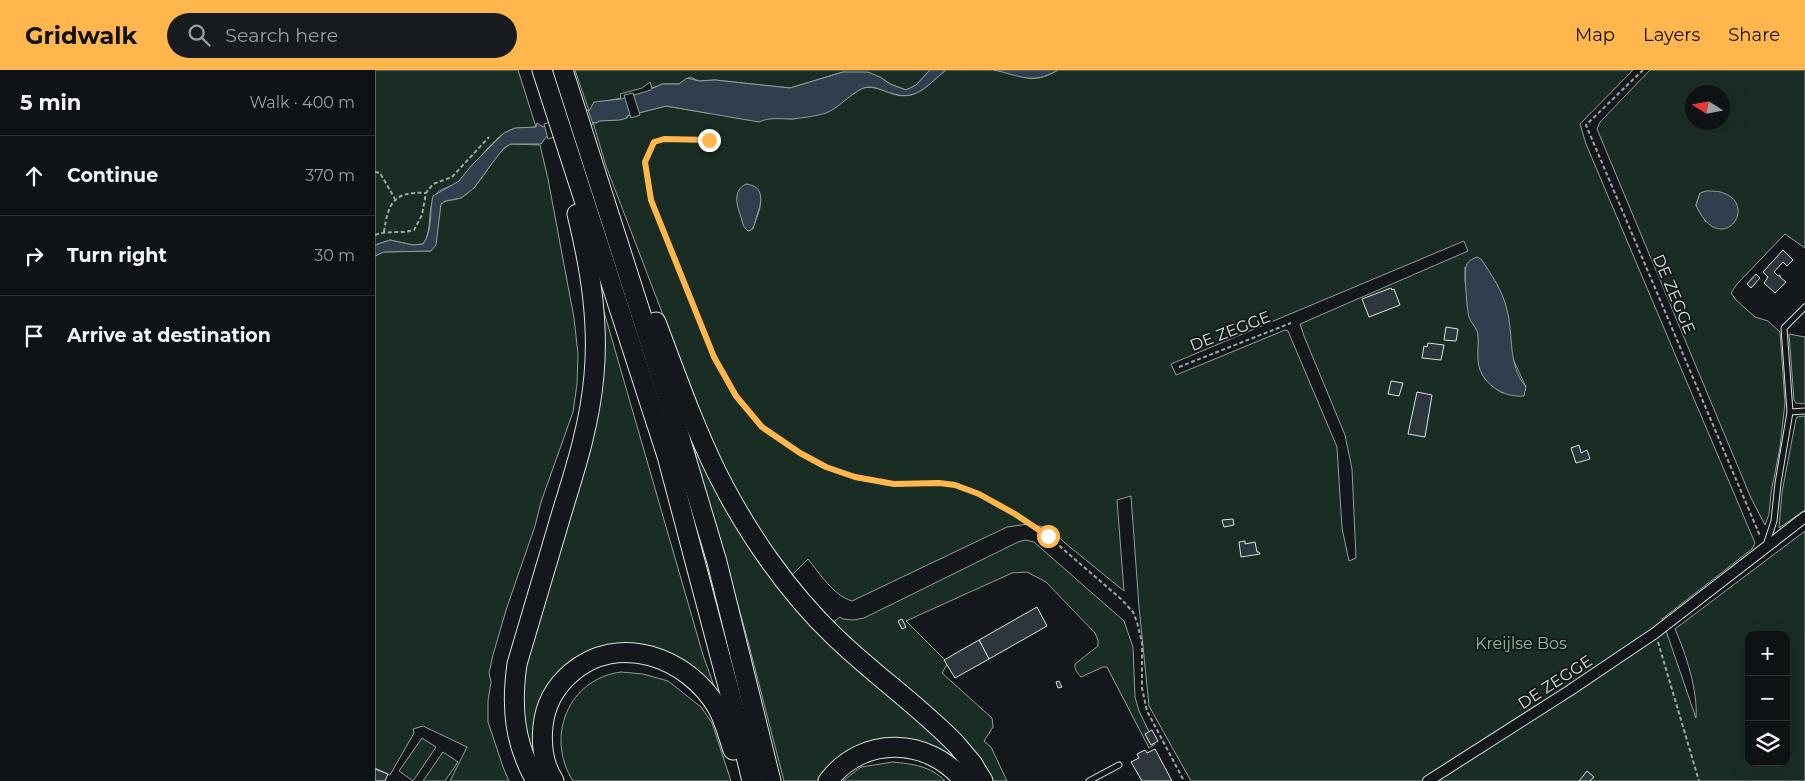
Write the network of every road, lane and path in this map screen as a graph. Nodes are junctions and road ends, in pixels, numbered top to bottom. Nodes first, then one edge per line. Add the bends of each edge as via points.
1 (542, 70) edge
2 (563, 70) edge
3 (1643, 70) edge
4 (561, 126) junction
5 (489, 137) dead end
6 (718, 139) dead end
7 (375, 172) edge
8 (426, 193) junction
9 (396, 199) junction
10 (384, 232) junction
11 (375, 235) edge
12 (622, 255) junction
13 (1805, 307) edge
14 (1291, 323) dead end
15 (1179, 367) dead end
16 (1805, 411) edge
17 (1790, 412) junction
18 (1805, 517) edge
19 (1765, 548) junction
20 (1655, 632) junction
21 (1119, 765) dead end
22 (536, 781) edge
23 (554, 781) edge
24 (744, 781) edge
25 (752, 781) edge
26 (771, 781) edge
27 (828, 781) edge
28 (964, 781) edge
29 (983, 781) edge
30 (1089, 781) edge
31 (1184, 781) edge
32 (1428, 781) edge
33 (1699, 781) edge

1 - 4 highway
2 - 12 highway
3 - 19 path, DE ZEGGE via 1586,125
4 - 22 highway via 590,279 595,353 585,436 516,672 513,700 516,727 522,752
4 - 25 highway via 667,456
5 - 8 path via 452,177 433,184
6 - 31 path via 664,139 654,142 645,162 651,200 714,357 736,396 762,427 826,467 855,477 894,484 955,485 1015,514 1056,542 1133,612 1142,643 1142,688 1147,711
7 - 9 path via 380,173
8 - 9 path via 410,192
8 - 10 path via 415,230
9 - 10 path via 387,213
10 - 11 path
12 - 26 highway via 717,562
12 - 29 highway via 646,295 718,474 789,587 833,636 948,736
13 - 17 lane via 1784,328
14 - 15 path, DE ZEGGE
16 - 17 lane
17 - 19 lane via 1773,521
18 - 19 street, DE ZEGGE
19 - 20 street, DE ZEGGE
20 - 32 street, DE ZEGGE
20 - 33 path
21 - 30 lane
23 - 24 highway via 547,767 542,742 544,718 552,696 580,665 603,655 627,652 662,660 684,672 702,688 723,720
27 - 28 highway via 852,760 871,751 895,747 914,748 935,756

